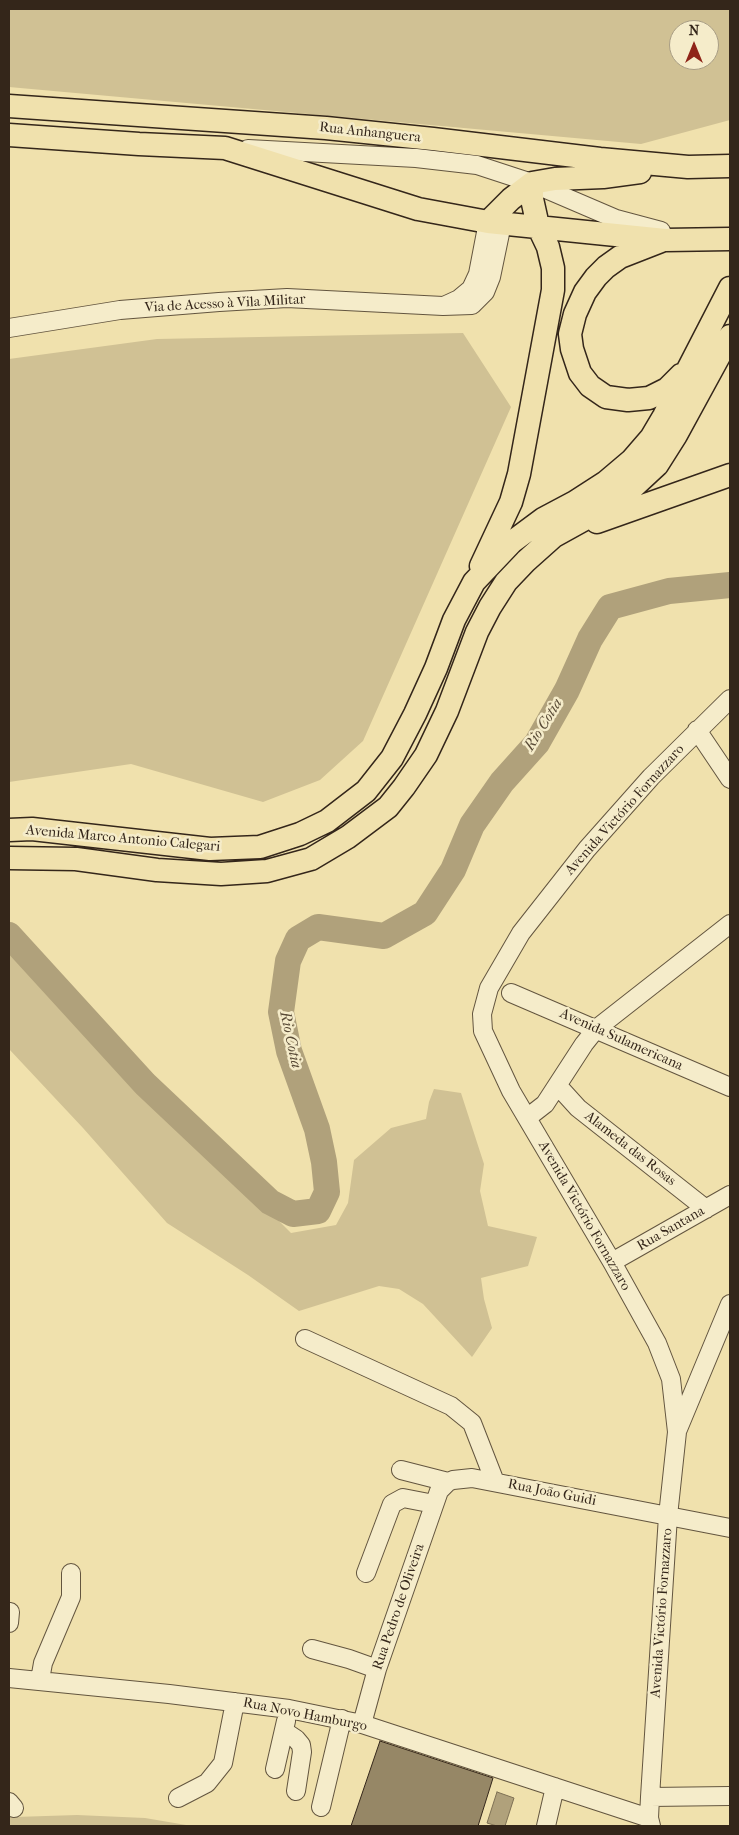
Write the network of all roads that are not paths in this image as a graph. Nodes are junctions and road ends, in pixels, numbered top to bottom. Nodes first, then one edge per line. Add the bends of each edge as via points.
1 (9, 106) edge
2 (9, 135) edge
3 (225, 148) junction
4 (730, 154) edge
5 (730, 166) edge
6 (688, 167) junction
7 (532, 183) junction
8 (495, 223) junction
9 (538, 226) junction
10 (718, 239) edge
11 (664, 240) junction
12 (730, 288) edge
13 (9, 328) edge
14 (730, 336) edge
15 (687, 369) junction
16 (730, 475) edge
17 (554, 536) junction
18 (474, 582) junction
19 (730, 699) edge
20 (697, 730) junction
21 (730, 779) edge
22 (9, 830) edge
23 (9, 858) edge
24 (730, 924) edge
25 (511, 993) dead end
26 (596, 1029) junction
27 (558, 1086) junction
28 (730, 1087) edge
29 (527, 1118) junction
30 (730, 1195) edge
31 (706, 1208) junction
32 (612, 1262) junction
33 (730, 1304) edge
34 (305, 1339) dead end
35 (677, 1432) junction
36 (401, 1470) dead end
37 (495, 1482) junction
38 (440, 1492) junction
39 (668, 1516) junction
40 (730, 1528) edge
41 (71, 1573) dead end
42 (366, 1573) dead end
43 (312, 1649) dead end
44 (377, 1669) junction
45 (9, 1678) edge
46 (40, 1680) junction
47 (235, 1702) junction
48 (289, 1708) junction
49 (342, 1719) junction
50 (362, 1724) junction
51 (284, 1731) junction
52 (275, 1769) dead end
53 (555, 1787) junction
54 (296, 1790) dead end
55 (730, 1796) edge
56 (650, 1797) junction
57 (178, 1798) dead end
58 (321, 1807) dead end
59 (650, 1822) edge
60 (546, 1826) edge

1 - 6 main road, Rua Anhanguera via 326,128
2 - 3 main road
3 - 7 street via 455,162 477,165
3 - 8 main road via 418,208
4 - 6 main road
5 - 6 main road, Rua Anhanguera
6 - 7 main road
7 - 8 main road via 511,199
7 - 9 main road
7 - 10 street via 645,228
8 - 9 main road
8 - 13 street, Via de Acesso à Vila Militar via 471,289 443,306 288,298 120,310
9 - 11 main road
9 - 18 main road via 553,268 550,308 519,474 507,510
10 - 11 main road
11 - 15 main road via 620,258 596,277 575,314 570,334 572,349 580,373 590,386 606,397 648,398 666,389
12 - 15 main road, Avenida Marco Antonio Calegari
14 - 17 main road, Avenida Marco Antonio Calegari via 657,465 629,491
15 - 18 main road, Avenida Marco Antonio Calegari via 651,438 632,460 606,482 512,542
16 - 17 main road
17 - 23 main road, Avenida Marco Antonio Calegari via 506,582 490,607 426,755 388,807 348,837 311,858 268,871 221,874 157,870 76,859
18 - 22 main road, Avenida Marco Antonio Calegari via 392,758 366,791 327,821 260,847 210,849 32,829
19 - 20 street, Avenida Victório Fornazzaro
20 - 21 street
20 - 29 street, Avenida Victório Fornazzaro via 587,849 521,934 489,988 482,1014 483,1031
24 - 26 street
25 - 26 street, Avenida Sulamericana
26 - 27 street
26 - 28 street, Avenida Sulamericana
27 - 29 street via 545,1104
27 - 31 street, Alameda das Rosas via 578,1108
29 - 32 street, Avenida Victório Fornazzaro
30 - 31 street, Rua Santana
31 - 32 street, Rua Santana
32 - 35 street, Avenida Victório Fornazzaro via 656,1343 670,1379
33 - 35 street
34 - 37 street via 451,1406 472,1423
35 - 39 street, Avenida Victório Fornazzaro
36 - 38 street
37 - 38 street, Rua João Guidi via 472,1478 453,1480
37 - 39 street, Rua João Guidi
38 - 42 street via 403,1498 392,1504
38 - 44 street, Rua Pedro de Oliveira
39 - 40 street, Rua João Guidi
39 - 56 street, Avenida Victório Fornazzaro
41 - 46 street via 71,1597 43,1663
43 - 44 street
44 - 50 street, Rua Pedro de Oliveira
45 - 46 street, Rua Novo Hamburgo
46 - 47 street, Rua Novo Hamburgo
47 - 48 street, Rua Novo Hamburgo
47 - 57 street via 224,1762 208,1783
48 - 49 street, Rua Novo Hamburgo
48 - 51 street
49 - 50 street, Rua Novo Hamburgo
49 - 58 street
50 - 53 street, Rua Novo Hamburgo
51 - 52 street
51 - 54 street via 301,1745
53 - 59 street, Rua Novo Hamburgo
53 - 60 street
55 - 56 street
56 - 59 street, Avenida Victório Fornazzaro

